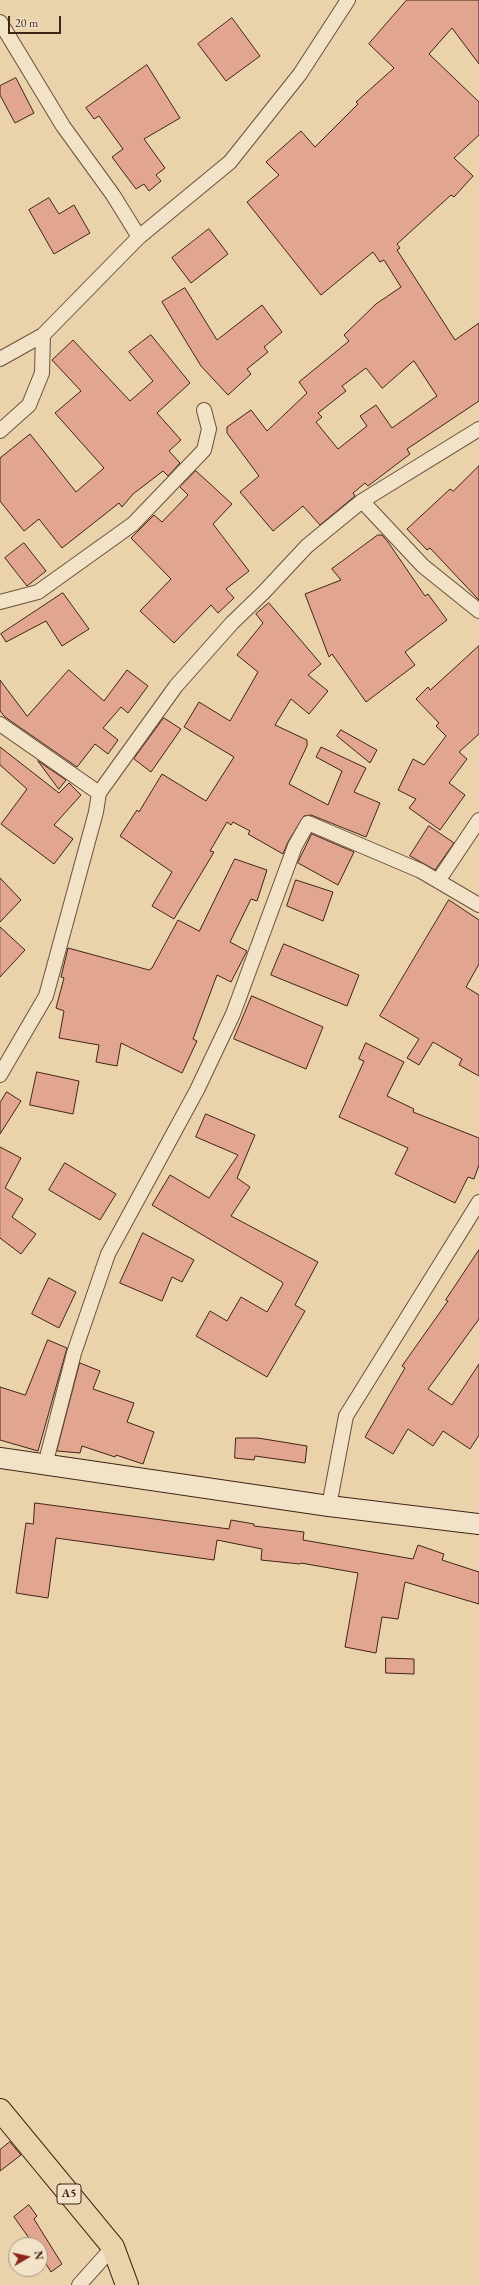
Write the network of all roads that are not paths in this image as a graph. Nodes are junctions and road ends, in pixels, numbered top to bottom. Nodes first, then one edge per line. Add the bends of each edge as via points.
1 (348, 0) edge
2 (0, 22) edge
3 (139, 237) junction
4 (43, 336) junction
5 (0, 359) edge
6 (204, 410) dead end
7 (479, 429) edge
8 (0, 431) edge
9 (362, 501) junction
10 (0, 602) edge
11 (479, 611) edge
12 (0, 724) edge
13 (98, 793) junction
14 (479, 820) edge
15 (438, 881) junction
16 (479, 905) edge
17 (0, 1075) edge
18 (479, 1202) edge
19 (0, 1458) edge
20 (45, 1465) junction
21 (329, 1506) junction
22 (479, 1524) edge
23 (0, 2110) edge
24 (113, 2247) junction
25 (78, 2285) edge
26 (127, 2285) edge

1 - 3 street via 300,74 230,162
2 - 3 street via 63,126 113,195
3 - 4 street
4 - 5 street
4 - 8 street via 42,373 29,405
6 - 10 street via 209,429 204,450 133,524 38,592
7 - 9 street
9 - 11 street via 423,566
9 - 13 street via 307,546 232,623 176,686
12 - 13 street
13 - 17 street via 96,812 46,996
14 - 15 street
15 - 16 street
15 - 20 street via 421,871 308,823 292,853 230,1020 197,1090 108,1254 74,1353
18 - 21 street via 346,1416
19 - 20 street
20 - 21 street
21 - 22 street
23 - 24 highway, A5
24 - 25 street
24 - 26 highway, A5

